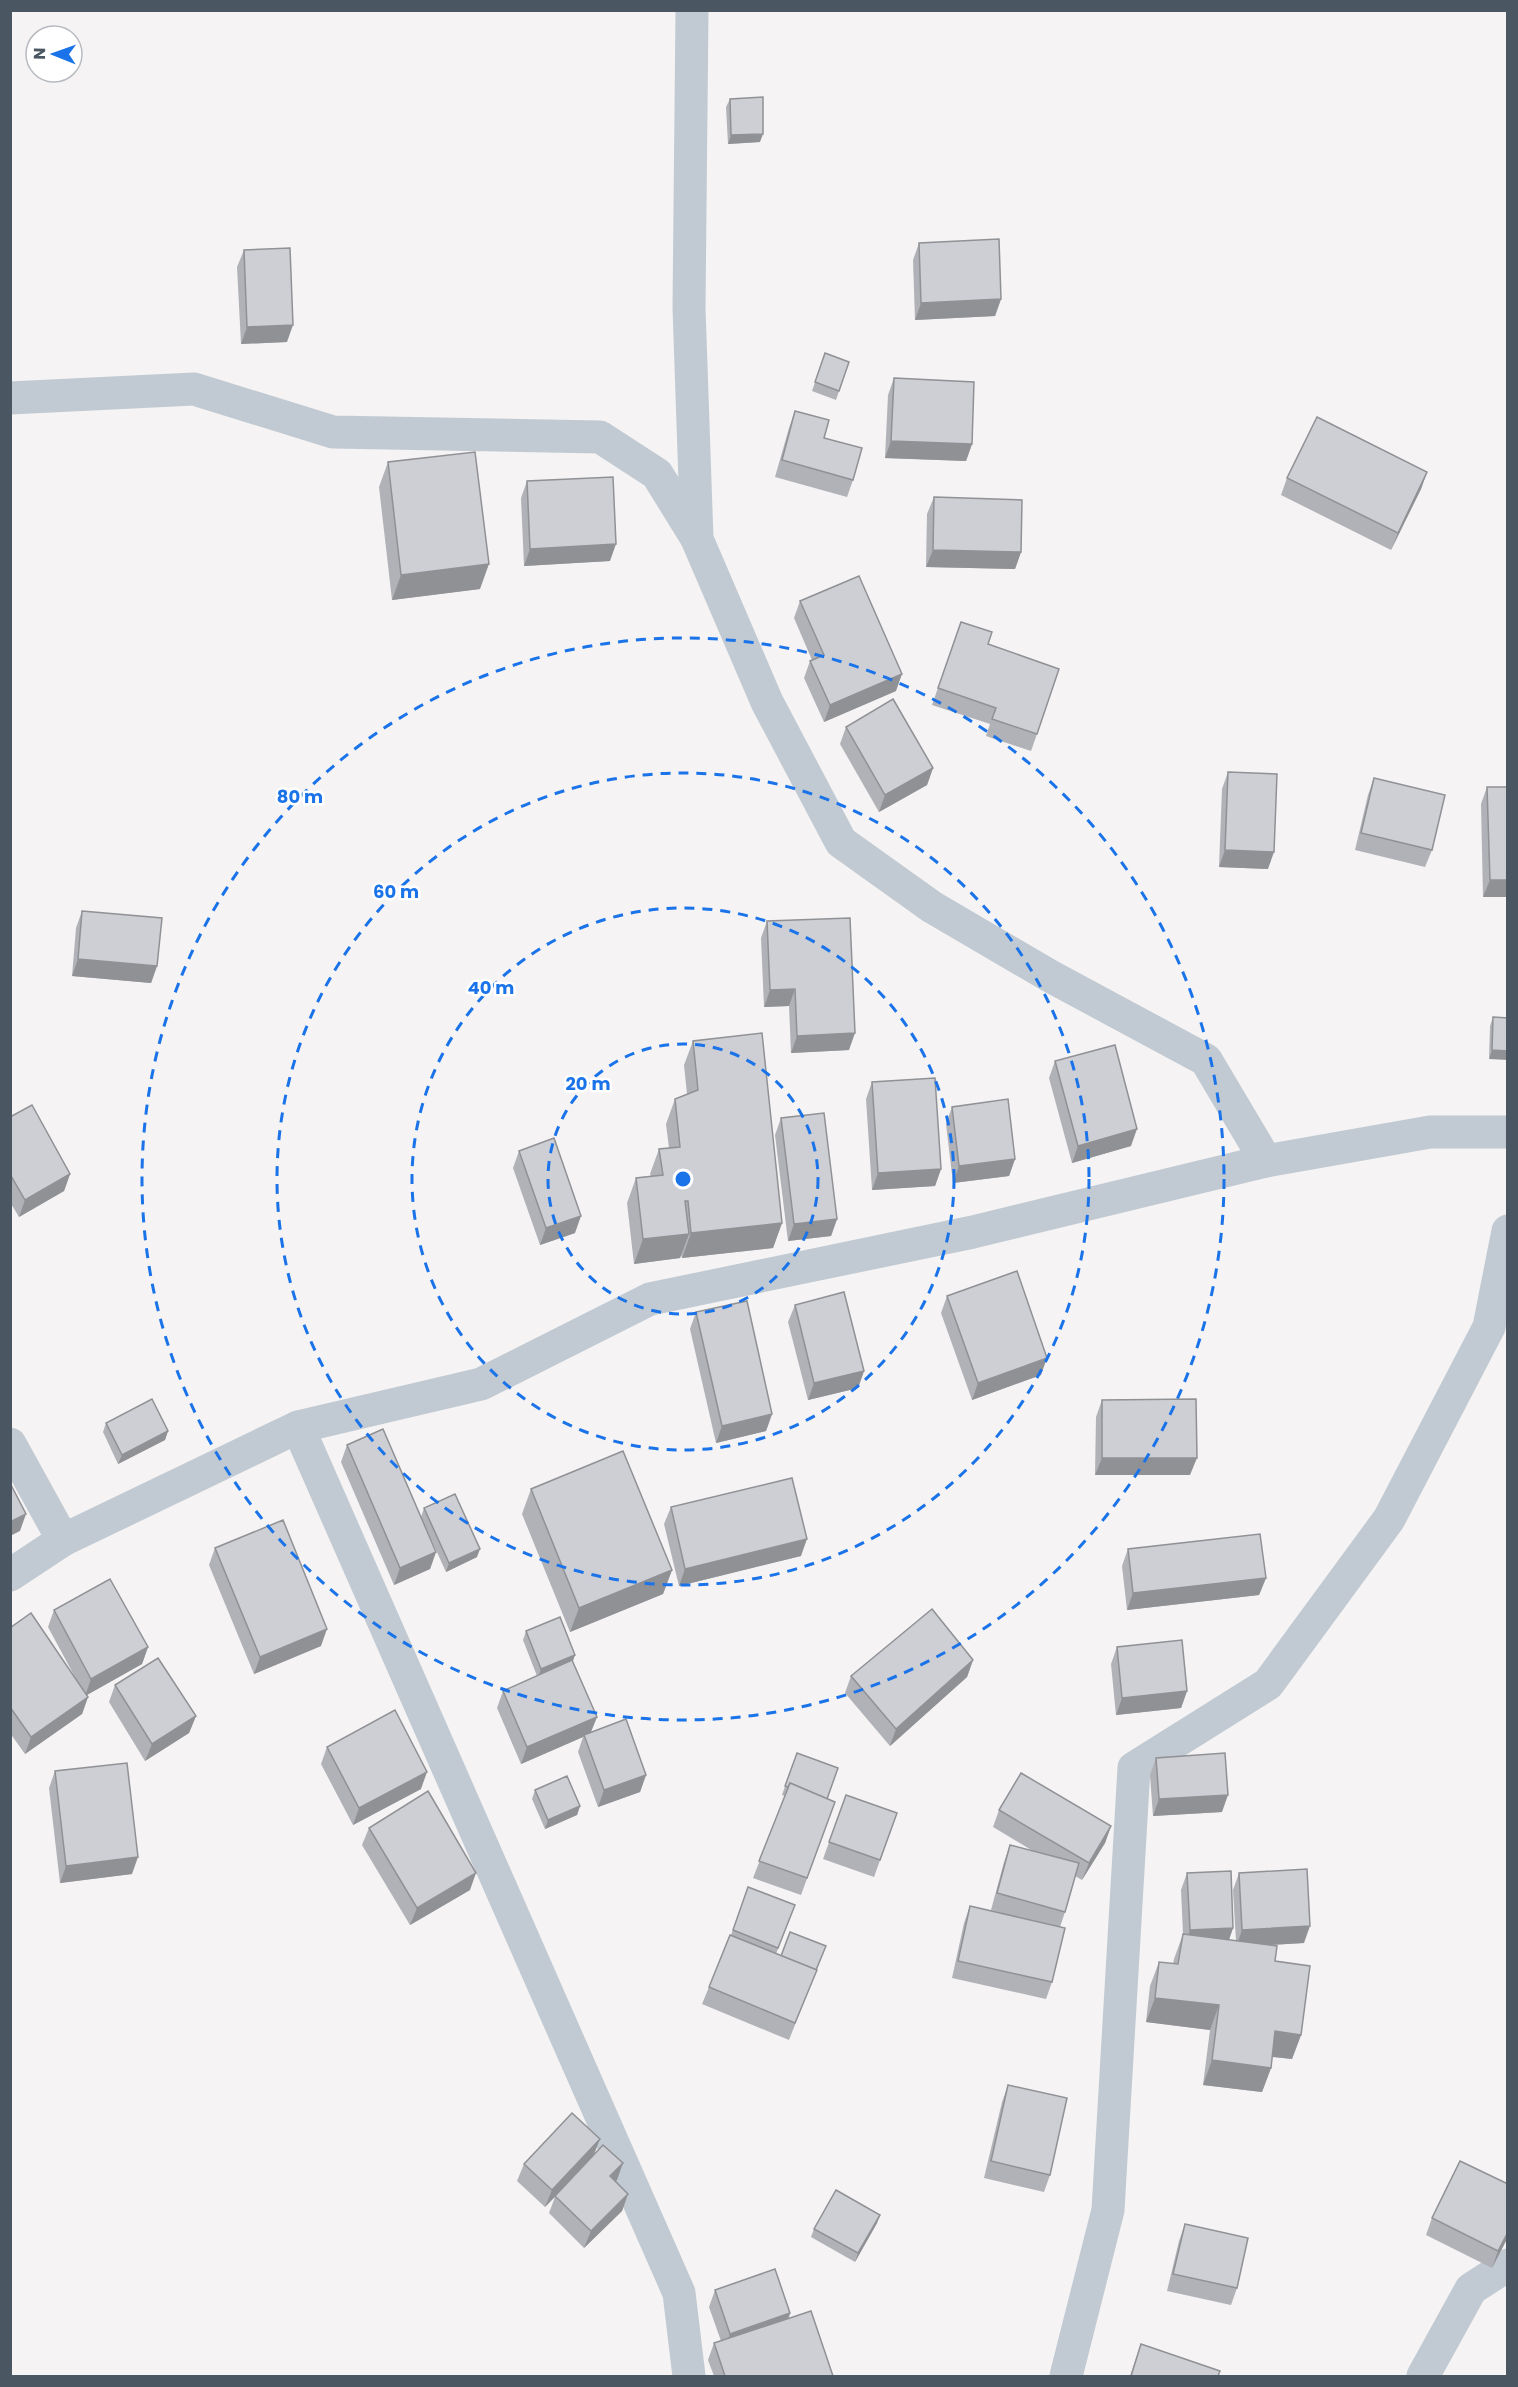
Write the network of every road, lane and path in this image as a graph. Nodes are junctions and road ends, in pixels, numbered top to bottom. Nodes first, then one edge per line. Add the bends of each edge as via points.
1 (692, 10) edge
2 (10, 398) edge
3 (697, 539) junction
4 (1508, 1132) edge
5 (1266, 1161) junction
6 (1508, 1231) edge
7 (298, 1427) junction
8 (10, 1444) edge
9 (63, 1540) junction
10 (10, 1575) edge
11 (1508, 2265) edge
12 (689, 2376) edge
13 (1066, 2376) edge
14 (1423, 2376) edge

1 - 3 street via 688,308
2 - 3 street via 194,389 333,432 600,437 657,474
3 - 5 street via 767,702 841,842 933,907 1206,1060
4 - 5 street via 1430,1132
5 - 7 street via 973,1232 650,1299 481,1384
6 - 13 street via 1489,1327 1389,1519 1268,1684 1134,1768 1108,2210
7 - 9 street
7 - 12 street via 679,2293
8 - 9 street
9 - 10 street
11 - 14 street via 1471,2289

